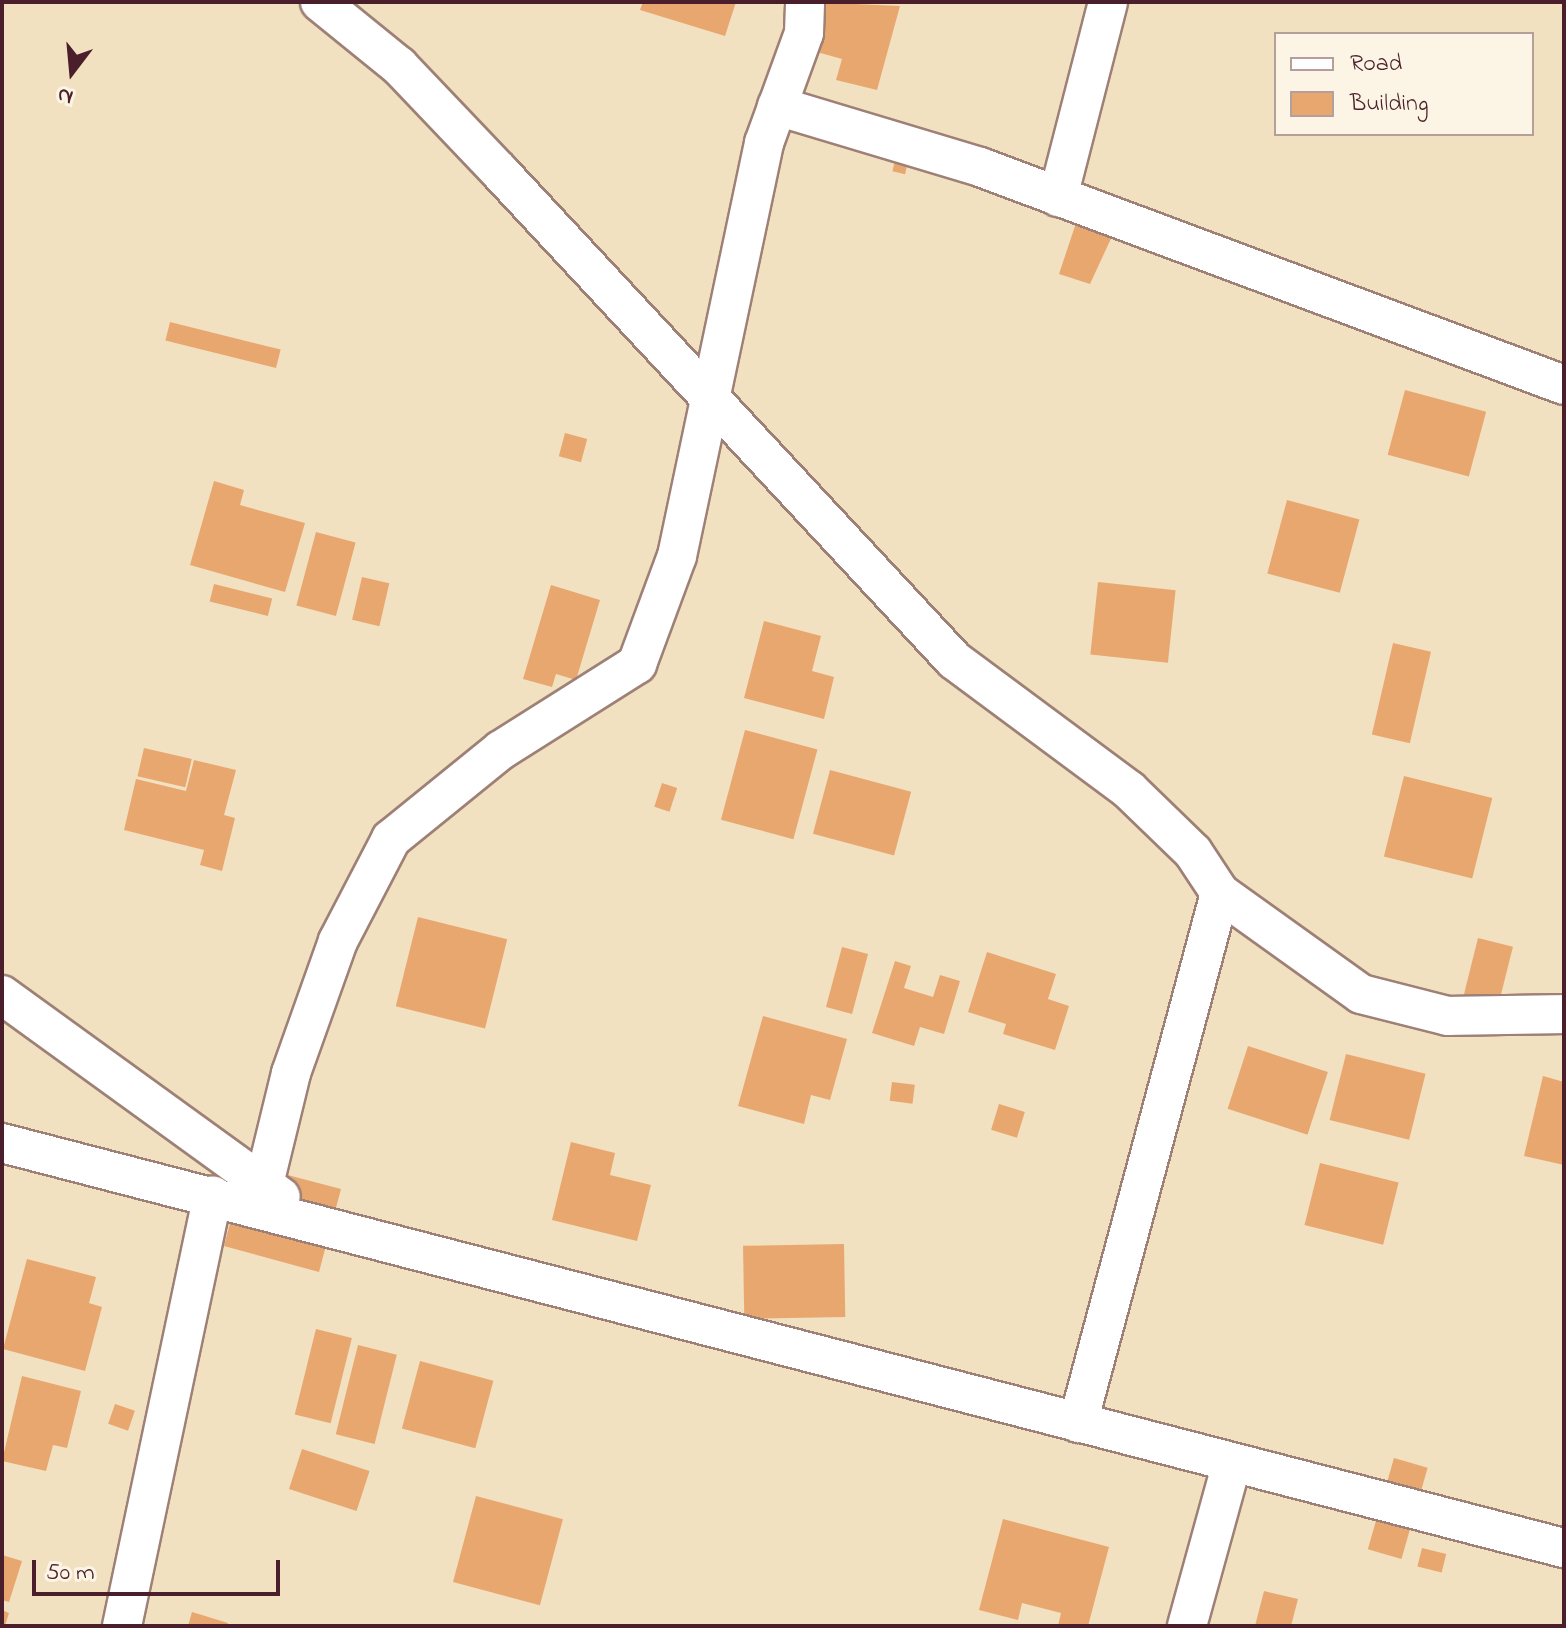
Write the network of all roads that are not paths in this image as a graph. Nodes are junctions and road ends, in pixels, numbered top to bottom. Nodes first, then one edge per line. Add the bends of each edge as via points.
1 (320, 2) edge
2 (805, 2) edge
3 (1108, 2) edge
4 (777, 106) junction
5 (1058, 197) junction
6 (1564, 385) edge
7 (714, 401) junction
8 (1220, 893) junction
9 (2, 995) edge
10 (1564, 1014) edge
11 (2, 1143) edge
12 (264, 1184) junction
13 (213, 1196) junction
14 (318, 1225) junction
15 (1078, 1423) junction
16 (1232, 1463) junction
17 (1564, 1548) edge
18 (122, 1626) edge
19 (1187, 1626) edge

1 - 7 street via 399,66
2 - 4 street via 804,33
3 - 5 street
4 - 5 street
4 - 7 street
5 - 6 street
7 - 8 street via 954,660 1129,790 1193,852
7 - 12 street via 664,605 637,664 501,750 391,839 338,941 291,1073
8 - 10 street via 1361,994 1448,1016
8 - 15 street
9 - 12 street
11 - 13 street
12 - 14 street
13 - 14 street
13 - 18 street
14 - 15 street
15 - 16 street
16 - 17 street
16 - 19 street

